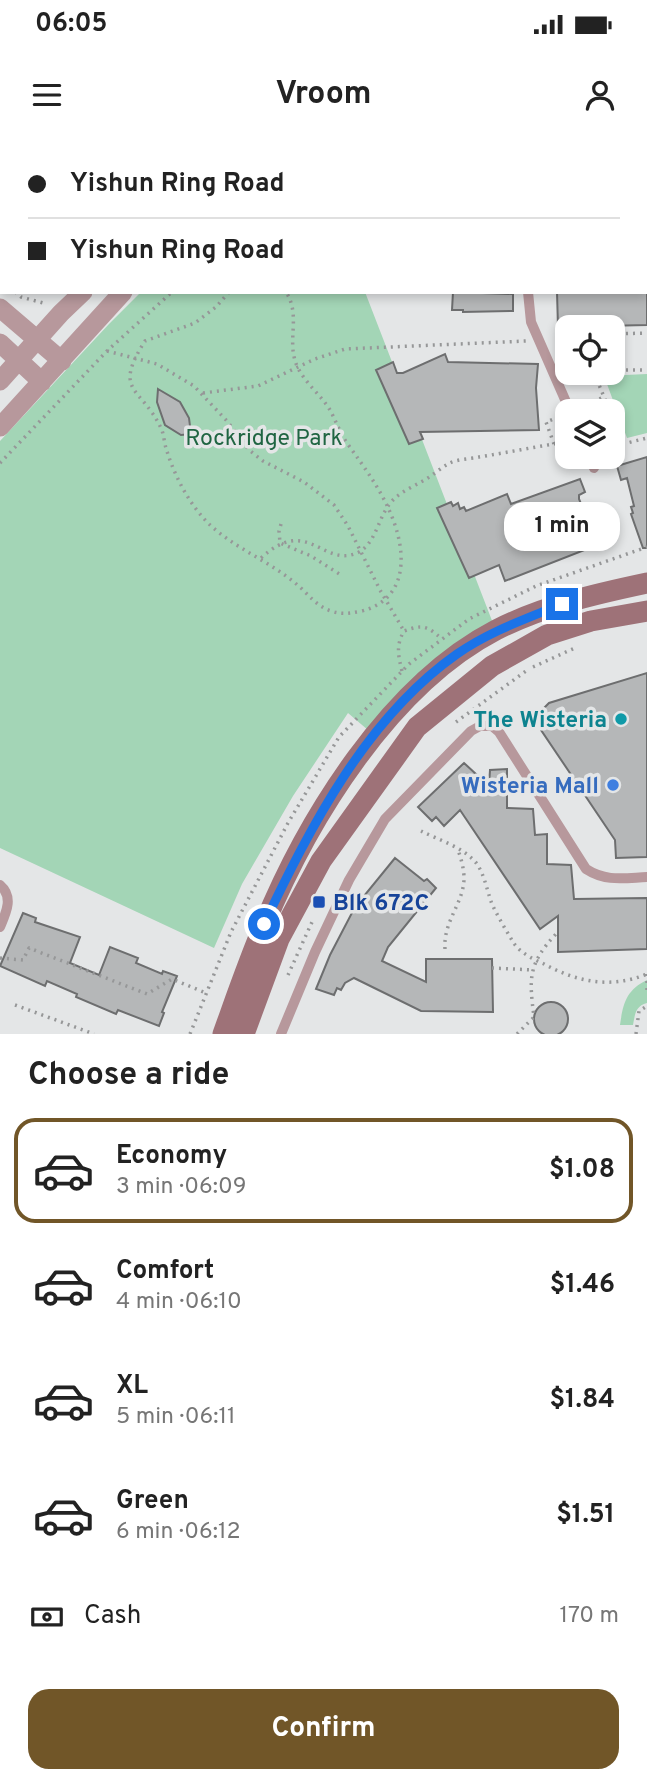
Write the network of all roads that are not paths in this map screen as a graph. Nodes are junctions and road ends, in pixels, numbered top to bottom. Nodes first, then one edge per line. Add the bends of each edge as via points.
1 (81, 294) edge
2 (121, 294) edge
3 (528, 294) edge
4 (0, 307) edge
5 (37, 340) junction
6 (0, 343) edge
7 (19, 359) junction
8 (62, 361) junction
9 (0, 381) edge
10 (42, 382) junction
11 (565, 399) edge
12 (0, 427) edge
13 (647, 583) edge
14 (647, 611) edge
15 (647, 877) edge
16 (0, 885) edge
17 (0, 927) edge
18 (223, 1034) edge
19 (244, 1034) edge
20 (281, 1034) edge

1 - 5 street
2 - 8 street
3 - 11 lane via 531,322
4 - 5 street
5 - 7 street
5 - 8 street
6 - 7 street
7 - 9 street
7 - 10 street
8 - 10 street
10 - 12 street
13 - 18 main road via 587,596 496,631 457,654 397,709 352,765 301,846 264,924
14 - 19 main road via 547,635 492,666 417,727 321,862 279,939
15 - 20 lane via 612,879 586,869 499,732 492,726 480,726 385,819 349,880
16 - 17 lane via 8,898

